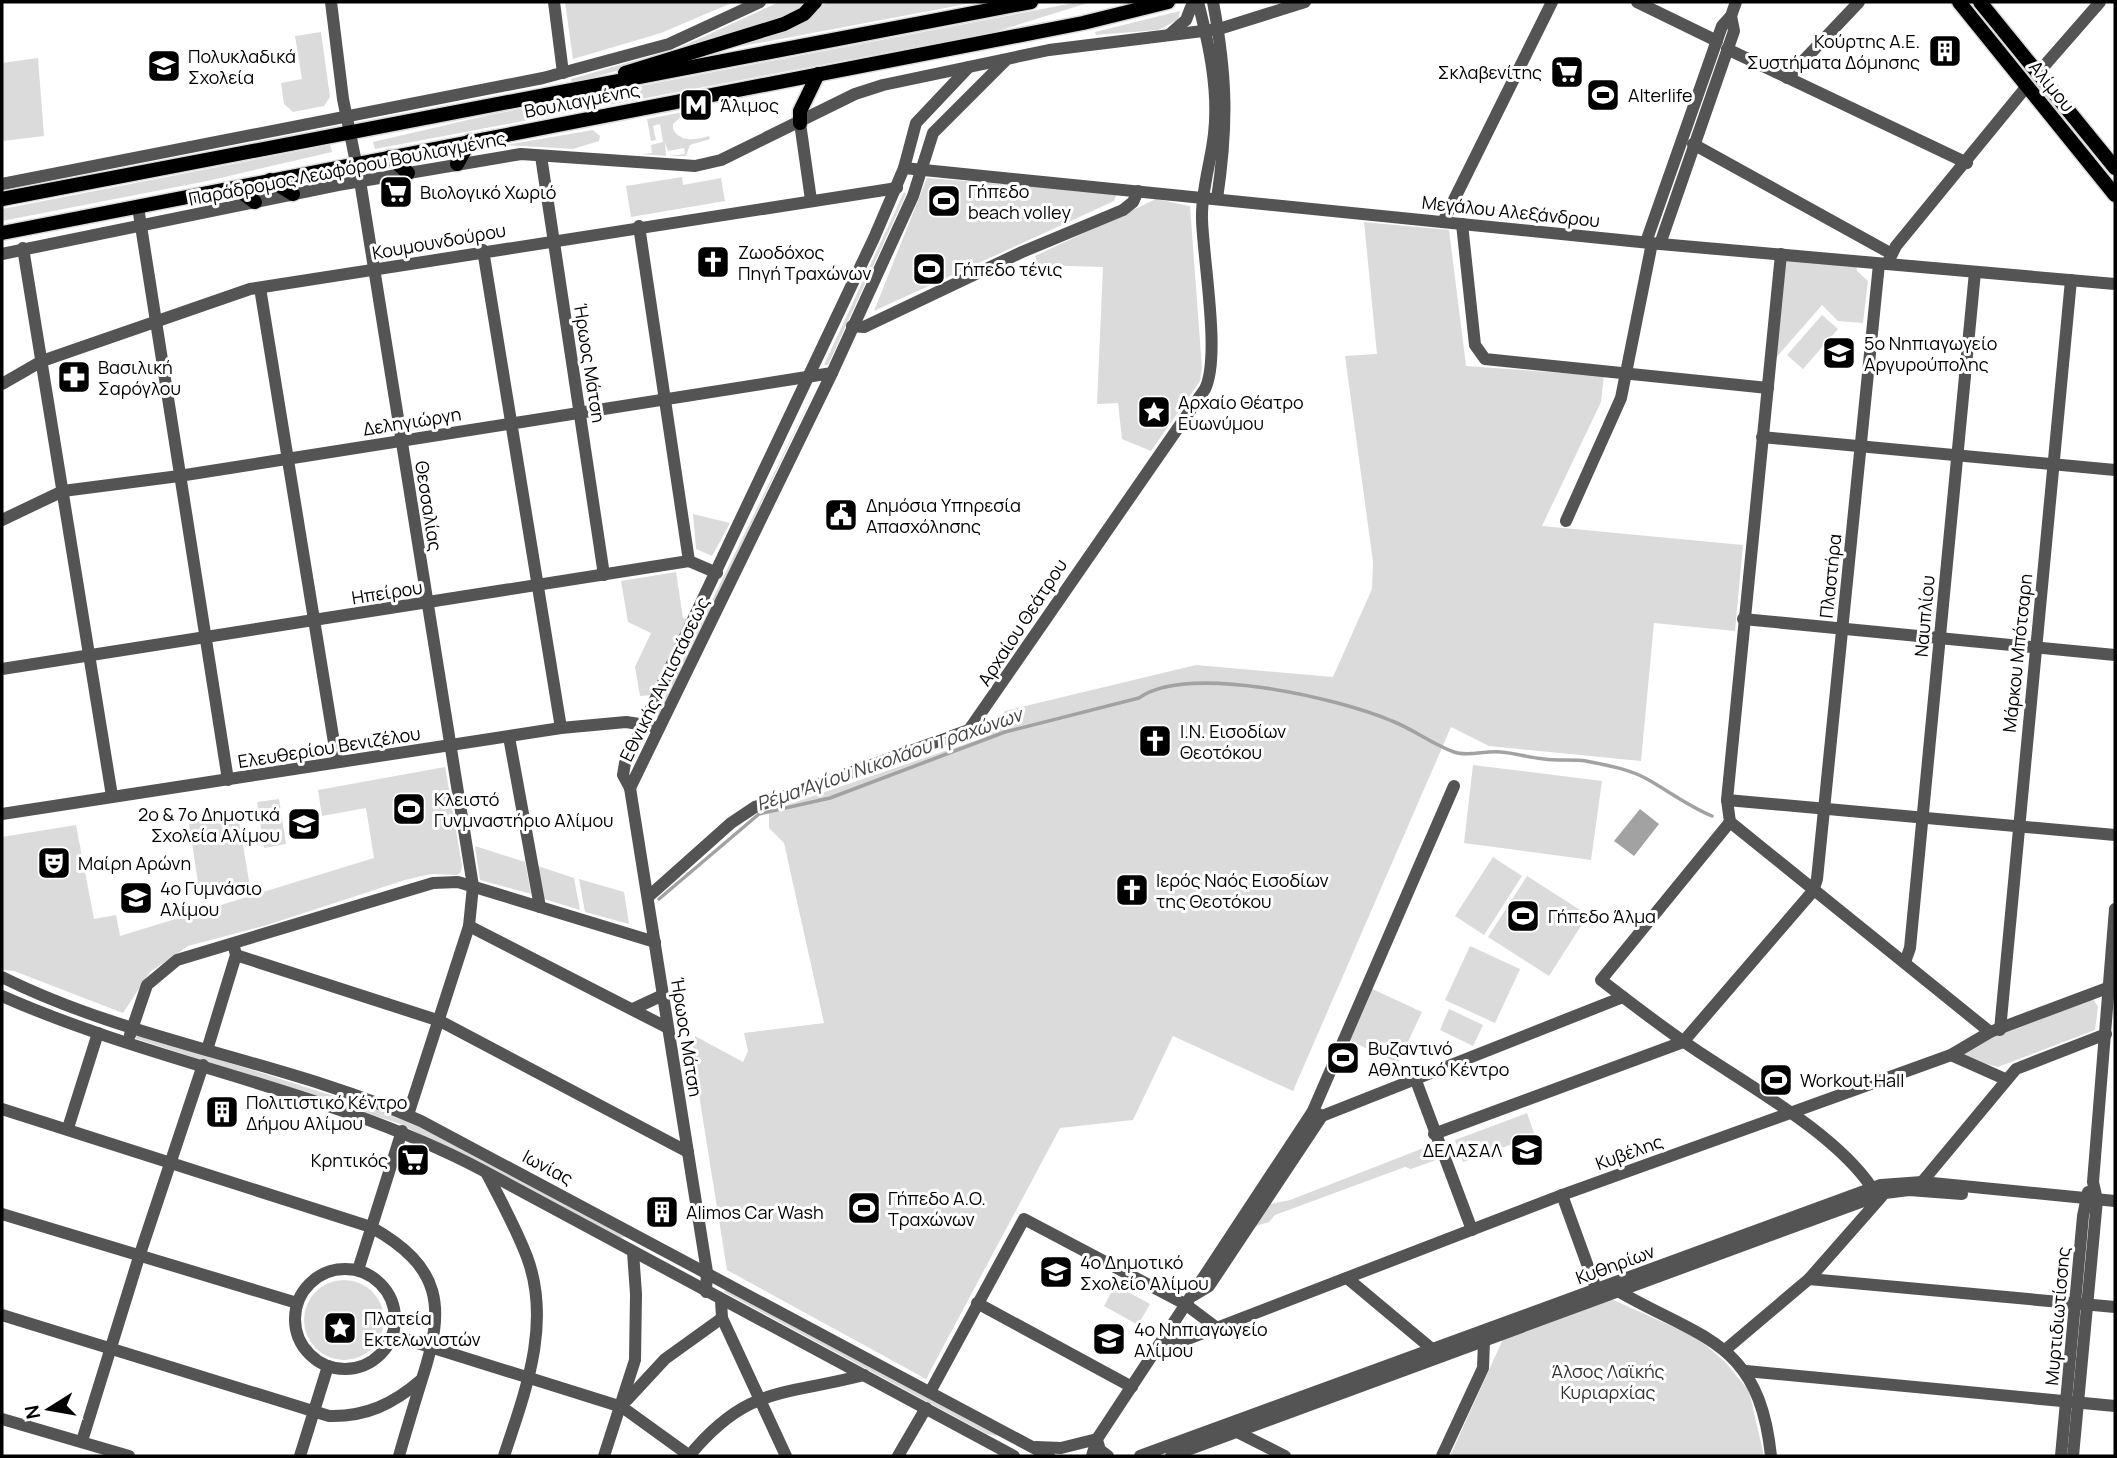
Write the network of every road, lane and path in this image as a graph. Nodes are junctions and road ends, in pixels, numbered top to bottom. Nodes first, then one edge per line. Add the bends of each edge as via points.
1 (331, 2) edge
2 (554, 2) edge
3 (760, 2) edge
4 (815, 2) edge
5 (1031, 2) edge
6 (1168, 2) edge
7 (1195, 2) edge
8 (1213, 2) edge
9 (1305, 2) edge
10 (1552, 2) edge
11 (1637, 2) edge
12 (1736, 2) edge
13 (1859, 2) edge
14 (1959, 2) edge
15 (1980, 2) edge
16 (2100, 2) edge
17 (1212, 31) junction
18 (1162, 37) junction
19 (1722, 45) junction
20 (1005, 61) junction
21 (970, 66) junction
22 (563, 73) junction
23 (2038, 73) junction
24 (818, 74) junction
25 (1787, 78) junction
26 (2027, 86) junction
27 (582, 88) junction
28 (346, 116) junction
29 (800, 122) junction
30 (350, 132) junction
31 (470, 141) junction
32 (1693, 144) junction
33 (541, 156) junction
34 (390, 157) junction
35 (356, 163) junction
36 (1967, 163) junction
37 (457, 164) junction
38 (904, 168) junction
39 (2115, 168) edge
40 (922, 171) junction
41 (408, 173) junction
42 (270, 180) junction
43 (359, 181) junction
44 (2, 184) edge
45 (236, 188) junction
46 (897, 188) junction
47 (1138, 191) junction
48 (293, 194) junction
49 (2115, 195) edge
50 (1210, 198) junction
51 (2, 199) edge
52 (811, 200) junction
53 (255, 202) junction
54 (138, 207) junction
55 (1443, 222) junction
56 (1462, 224) junction
57 (141, 226) junction
58 (639, 226) junction
59 (2, 233) edge
60 (554, 240) junction
61 (1653, 243) junction
62 (23, 248) junction
63 (483, 250) junction
64 (2, 254) edge
65 (1781, 254) junction
66 (1885, 260) junction
67 (373, 270) junction
68 (1975, 272) junction
69 (2071, 280) junction
70 (2115, 284) edge
71 (260, 288) junction
72 (155, 322) junction
73 (852, 326) junction
74 (42, 361) junction
75 (832, 373) junction
76 (1626, 374) junction
77 (811, 376) junction
78 (2, 384) edge
79 (1768, 388) junction
80 (664, 399) junction
81 (580, 411) junction
82 (511, 424) junction
83 (1762, 437) junction
84 (401, 441) junction
85 (1861, 447) junction
86 (1957, 456) junction
87 (289, 459) junction
88 (2053, 465) junction
89 (2115, 470) edge
90 (179, 476) junction
91 (63, 491) junction
92 (2, 520) edge
93 (1566, 521) dead end
94 (689, 561) junction
95 (717, 573) junction
96 (604, 575) junction
97 (538, 587) junction
98 (427, 604) junction
99 (1743, 620) junction
100 (315, 621) junction
101 (1842, 629) junction
102 (1940, 638) junction
103 (205, 639) junction
104 (2035, 648) junction
105 (2115, 655) edge
106 (90, 657) junction
107 (2, 668) edge
108 (645, 725) junction
109 (661, 727) junction
110 (561, 728) junction
111 (509, 737) junction
112 (450, 746) junction
113 (337, 761) junction
114 (228, 780) junction
115 (1454, 786) dead end
116 (630, 788) junction
117 (112, 796) junction
118 (1727, 800) junction
119 (1824, 808) junction
120 (2, 814) edge
121 (1923, 817) junction
122 (1730, 822) junction
123 (2018, 826) junction
124 (2115, 835) edge
125 (473, 886) junction
126 (1813, 891) junction
127 (648, 898) junction
128 (540, 908) junction
129 (2115, 909) edge
130 (469, 926) junction
131 (232, 941) junction
132 (655, 942) junction
133 (236, 955) junction
134 (1905, 962) junction
135 (2, 977) edge
136 (2112, 986) edge
137 (663, 995) junction
138 (2, 996) edge
139 (1623, 997) junction
140 (633, 1009) junction
141 (440, 1021) junction
142 (132, 1027) junction
143 (668, 1028) junction
144 (1995, 1031) junction
145 (98, 1033) junction
146 (2106, 1034) junction
147 (1683, 1042) junction
148 (133, 1044) junction
149 (206, 1050) junction
150 (1951, 1055) junction
151 (203, 1065) junction
152 (1415, 1078) junction
153 (2006, 1079) junction
154 (2, 1109) edge
155 (1790, 1113) junction
156 (1317, 1114) junction
157 (408, 1115) junction
158 (68, 1129) junction
159 (402, 1131) junction
160 (1434, 1134) junction
161 (688, 1152) junction
162 (170, 1162) junction
163 (487, 1172) junction
164 (1922, 1182) junction
165 (1879, 1190) junction
166 (1562, 1195) junction
167 (2115, 1201) edge
168 (2091, 1203) junction
169 (2115, 1210) edge
170 (2, 1214) edge
171 (371, 1227) junction
172 (1472, 1230) junction
173 (633, 1252) junction
174 (139, 1257) junction
175 (358, 1270) junction
176 (707, 1272) junction
177 (1347, 1278) junction
178 (1809, 1279) junction
179 (1618, 1291) junction
180 (706, 1292) junction
181 (1598, 1294) junction
182 (721, 1300) junction
183 (1188, 1300) junction
184 (297, 1303) junction
185 (977, 1303) junction
186 (2081, 1304) junction
187 (2115, 1307) edge
188 (748, 1314) junction
189 (2, 1315) edge
190 (722, 1318) junction
191 (1217, 1328) junction
192 (392, 1335) junction
193 (732, 1336) junction
194 (1483, 1341) junction
195 (433, 1348) junction
196 (110, 1350) junction
197 (1725, 1350) junction
198 (1154, 1352) junction
199 (1436, 1353) junction
200 (328, 1366) junction
201 (1746, 1371) junction
202 (864, 1375) junction
203 (529, 1378) junction
204 (422, 1380) junction
205 (1132, 1387) junction
206 (930, 1392) junction
207 (760, 1398) junction
208 (2072, 1402) junction
209 (622, 1406) junction
210 (2115, 1406) edge
211 (926, 1408) junction
212 (313, 1414) junction
213 (2, 1419) edge
214 (1235, 1427) junction
215 (1097, 1439) junction
216 (82, 1441) junction
217 (1030, 1446) junction
218 (129, 1456) edge
219 (300, 1456) edge
220 (399, 1456) edge
221 (504, 1456) edge
222 (604, 1456) edge
223 (689, 1456) edge
224 (786, 1456) edge
225 (898, 1456) edge
226 (1014, 1456) edge
227 (1049, 1456) edge
228 (1091, 1456) edge
229 (1108, 1456) edge
230 (1140, 1456) edge
231 (1171, 1456) edge
232 (1285, 1456) edge
233 (1443, 1456) edge
234 (1771, 1456) edge
235 (2061, 1456) edge
236 (2073, 1456) edge

1 - 28 street, Θεσσαλίας
2 - 22 street
3 - 22 street via 661,46
4 - 27 main road via 804,14 783,24
5 - 27 main road, Βουλιαγμένης
6 - 24 main road, Βουλιαγμένης
7 - 17 street
7 - 18 street via 1180,28
8 - 17 street
9 - 17 street, Παράδρομος Λεωφόρου Βουλιαγμένης
10 - 55 street
11 - 19 street
12 - 19 street via 1731,16 1734,31
13 - 25 street
14 - 26 main road, Αλίμου
15 - 23 main road, Αλίμου
16 - 23 street
17 - 18 street, Παράδρομος Λεωφόρου Βουλιαγμένης
17 - 50 street, Αρχαίου Θεάτρου
18 - 20 street, Παράδρομος Λεωφόρου Βουλιαγμένης via 1063,48
19 - 25 street
19 - 32 street
19 - 61 street
20 - 21 street, Παράδρομος Λεωφόρου Βουλιαγμένης
20 - 40 street, Εθνικής Αντιστάσεως via 936,128
21 - 29 street, Παράδρομος Λεωφόρου Βουλιαγμένης via 855,94
21 - 38 street, Εθνικής Αντιστάσεως via 919,118
22 - 28 street
23 - 39 main road, Αλίμου
24 - 29 main road via 800,111
24 - 31 main road, Βουλιαγμένης
25 - 36 street
26 - 36 street
26 - 49 main road, Αλίμου
27 - 30 main road, Βουλιαγμένης
28 - 30 street, Θεσσαλίας
28 - 44 street
29 - 33 street, Παράδρομος Λεωφόρου Βουλιαγμένης via 721,160 695,166
29 - 52 street
30 - 35 street, Θεσσαλίας
30 - 51 main road, Βουλιαγμένης
31 - 34 main road, Βουλιαγμένης
31 - 37 main road
32 - 61 street
32 - 66 street
33 - 37 street, Παράδρομος Λεωφόρου Βουλιαγμένης via 521,154
33 - 60 street, Ήρωος Μάτση
34 - 35 main road, Βουλιαγμένης
34 - 41 main road
35 - 42 main road, Βουλιαγμένης
35 - 43 street, Θεσσαλίας
36 - 66 street
37 - 41 street, Παράδρομος Λεωφόρου Βουλιαγμένης
38 - 40 street, Μεγάλου Αλεξάνδρου
38 - 46 street, Εθνικής Αντιστάσεως
40 - 47 street, Μεγάλου Αλεξάνδρου
40 - 73 street, Εθνικής Αντιστάσεως
41 - 43 street, Παράδρομος Λεωφόρου Βουλιαγμένης
42 - 45 main road, Βουλιαγμένης
42 - 48 main road
43 - 48 street, Παράδρομος Λεωφόρου Βουλιαγμένης
43 - 67 street, Θεσσαλίας
45 - 53 main road
45 - 54 main road, Βουλιαγμένης
46 - 52 street, Κουμουνδούρου
46 - 77 street, Εθνικής Αντιστάσεως
47 - 50 street, Μεγάλου Αλεξάνδρου
47 - 73 street via 1123,210 864,327
48 - 53 street, Παράδρομος Λεωφόρου Βουλιαγμένης
50 - 55 street, Μεγάλου Αλεξάνδρου
50 - 127 street, Αρχαίου Θεάτρου via 1202,215 1210,379 977,722 957,735 755,807 731,822
52 - 58 street, Κουμουνδούρου
53 - 57 street, Παράδρομος Λεωφόρου Βουλιαγμένης
54 - 57 street
54 - 59 main road, Βουλιαγμένης
55 - 56 street, Μεγάλου Αλεξάνδρου
56 - 61 street, Μεγάλου Αλεξάνδρου
56 - 76 street via 1480,356 1490,361
57 - 62 street, Παράδρομος Λεωφόρου Βουλιαγμένης
57 - 72 street
58 - 60 street, Κουμουνδούρου
58 - 80 street
60 - 63 street, Κουμουνδούρου
60 - 81 street, Ήρωος Μάτση
61 - 65 street, Μεγάλου Αλεξάνδρου
61 - 76 street
62 - 64 street, Παράδρομος Λεωφόρου Βουλιαγμένης
62 - 74 street
63 - 67 street, Κουμουνδούρου
63 - 82 street
65 - 66 street, Μεγάλου Αλεξάνδρου
65 - 79 street
66 - 68 street, Μεγάλου Αλεξάνδρου
66 - 85 street, Πλαστήρα
67 - 71 street, Κουμουνδούρου
67 - 84 street, Θεσσαλίας
68 - 69 street, Μεγάλου Αλεξάνδρου
68 - 86 street, Ναυπλίου
69 - 70 street, Μεγάλου Αλεξάνδρου
69 - 88 street, Μάρκου Μπότσαρη
71 - 72 street, Κουμουνδούρου
71 - 87 street
72 - 74 street, Κουμουνδούρου
72 - 90 street
73 - 75 street, Εθνικής Αντιστάσεως
74 - 78 street, Κουμουνδούρου
74 - 91 street
75 - 77 street, Δεληγιώργη
75 - 109 street, Εθνικής Αντιστάσεως
76 - 79 street
76 - 93 street via 1616,410
77 - 80 street, Δεληγιώργη
77 - 95 street, Εθνικής Αντιστάσεως
79 - 83 street
80 - 81 street, Δεληγιώργη
80 - 94 street
81 - 82 street, Δεληγιώργη
81 - 96 street, Ήρωος Μάτση
82 - 84 street, Δεληγιώργη
82 - 97 street
83 - 85 street
83 - 99 street
84 - 87 street, Δεληγιώργη
84 - 98 street, Θεσσαλίας
85 - 86 street
85 - 101 street, Πλαστήρα
86 - 88 street
86 - 102 street, Ναυπλίου
87 - 90 street, Δεληγιώργη
87 - 100 street
88 - 89 street
88 - 104 street, Μάρκου Μπότσαρη
90 - 91 street, Δεληγιώργη
90 - 103 street
91 - 92 street, Δεληγιώργη
91 - 106 street
94 - 95 street
94 - 96 street, Ηπείρου
95 - 108 street, Εθνικής Αντιστάσεως
96 - 97 street, Ηπείρου
97 - 98 street, Ηπείρου
97 - 110 street
98 - 100 street, Ηπείρου
98 - 112 street, Θεσσαλίας
99 - 101 street
99 - 118 street
100 - 103 street, Ηπείρου
100 - 113 street
101 - 102 street
101 - 119 street, Πλαστήρα
102 - 104 street
102 - 121 street, Ναυπλίου
103 - 106 street, Ηπείρου
103 - 114 street
104 - 105 street
104 - 123 street, Μάρκου Μπότσαρη
106 - 107 street, Ηπείρου
106 - 117 street
108 - 109 street, Ελευθερίου Βενιζέλου
108 - 110 street, Ελευθερίου Βενιζέλου via 626,722
108 - 116 street, Εθνικής Αντιστάσεως via 625,763 623,775
109 - 116 street, Εθνικής Αντιστάσεως
110 - 111 street, Ελευθερίου Βενιζέλου
111 - 112 street, Ελευθερίου Βενιζέλου
111 - 128 street
112 - 113 street, Ελευθερίου Βενιζέλου
112 - 125 street, Θεσσαλίας
113 - 114 street, Ελευθερίου Βενιζέλου
114 - 117 street, Ελευθερίου Βενιζέλου
115 - 156 street
116 - 127 street, Ήρωος Μάτση
117 - 120 street, Ελευθερίου Βενιζέλου
118 - 119 street
118 - 122 street
119 - 121 street
119 - 126 street, Πλαστήρα
121 - 123 street
121 - 134 street, Ναυπλίου
122 - 126 street
122 - 139 street via 1601,980
123 - 124 street
123 - 144 street, Μάρκου Μπότσαρη
125 - 128 street
125 - 130 street, Θεσσαλίας
125 - 131 street via 458,882 412,887
126 - 134 street
126 - 147 street
127 - 132 street, Ήρωος Μάτση
128 - 132 street
129 - 136 street, Μυρτιδιωτίσσης
130 - 140 street
130 - 141 street, Θεσσαλίας
131 - 133 street
131 - 142 street via 164,968 147,985
132 - 137 street, Ήρωος Μάτση
133 - 141 street
133 - 149 street
134 - 144 street
135 - 142 street, Ιωνίας
136 - 144 street, Κυβέλης
136 - 146 street, Μυρτιδιωτίσσης
137 - 140 street
137 - 143 street, Ήρωος Μάτση
138 - 145 street, Ιωνίας
139 - 147 street
139 - 152 street
140 - 143 street
141 - 157 street, Θεσσαλίας
141 - 161 street
142 - 148 street
142 - 149 street, Ιωνίας
143 - 161 street, Ήρωος Μάτση
144 - 150 street, Κυβέλης
145 - 148 street, Ιωνίας
145 - 158 street
146 - 153 street via 2016,1069
146 - 168 street, Μυρτιδιωτίσσης
147 - 155 street
147 - 160 street
148 - 151 street, Ιωνίας
149 - 157 street, Ιωνίας
150 - 153 street
150 - 155 street, Κυβέλης
151 - 159 street, Ιωνίας
151 - 162 street
152 - 156 street
152 - 160 street
153 - 164 street
154 - 158 street
155 - 165 street via 1858,1167
155 - 166 street, Κυβέλης
156 - 183 street via 1235,1239
157 - 176 street, Ιωνίας
158 - 162 street
159 - 163 street, Ιωνίας
159 - 171 street
160 - 172 street
161 - 176 street, Ήρωος Μάτση
162 - 171 street
162 - 174 street
163 - 173 street, Ιωνίας
163 - 203 street via 520,1240 533,1280 537,1329
164 - 165 street, Κυθηρίων via 1887,1184
164 - 168 street, Κυθηρίων
165 - 168 street, Κυθηρίων
165 - 178 street
165 - 179 street, Κυθηρίων
165 - 181 street, Κυθηρίων
166 - 172 street, Κυβέλης
166 - 181 street
167 - 168 street, Κυθηρίων
168 - 169 street, Κυθηρίων
168 - 186 street, Μυρτιδιωτίσσης
170 - 174 street
171 - 175 street
171 - 195 street via 409,1252 429,1282 437,1317
172 - 177 street, Κυβέλης
173 - 180 street, Ιωνίας
173 - 209 street via 637,1339
174 - 184 street
174 - 196 street
175 - 184 street via 324,1273 307,1285
175 - 192 street via 377,1280 389,1295 395,1314
176 - 180 street, Ήρωος Μάτση
176 - 206 street, Ιωνίας
177 - 191 street, Κυβέλης
177 - 199 street
178 - 186 street
178 - 197 street
179 - 181 street, Κυθηρίων
179 - 197 street via 1696,1329
180 - 182 street, Ιωνίας
181 - 194 street, Κυθηρίων
181 - 199 street, Κυθηρίων
182 - 188 street, Ιωνίας
182 - 190 street
183 - 185 street via 1024,1219
183 - 191 street
183 - 198 street
184 - 200 street via 295,1325 301,1343
185 - 205 street
185 - 206 street
186 - 187 street
186 - 208 street, Μυρτιδιωτίσσης
188 - 193 street via 736,1320
188 - 202 street, Ιωνίας
189 - 196 street
190 - 193 street
190 - 209 street via 665,1359
191 - 198 street, Κυβέλης
192 - 195 street
192 - 200 street via 382,1353 365,1365
193 - 207 street
194 - 199 street, Κυθηρίων
194 - 233 street via 1483,1368
195 - 203 street
195 - 204 street
196 - 212 street
196 - 216 street
197 - 201 street
198 - 205 street
199 - 214 street, Κυθηρίων
200 - 212 street
201 - 208 street
201 - 234 street via 1756,1388
202 - 207 street
202 - 211 street, Ιωνίας
203 - 209 street
203 - 221 street
204 - 212 street via 390,1403 363,1414
204 - 220 street
205 - 215 street
206 - 217 street, Ιωνίας
207 - 223 street via 729,1417
207 - 224 street
208 - 210 street
208 - 235 street, Μυρτιδιωτίσσης
208 - 236 street, Μυρτιδιωτίσσης
209 - 222 street
209 - 223 street
211 - 225 street
211 - 226 street, Ιωνίας
212 - 219 street
213 - 216 street
214 - 230 street, Κυθηρίων
214 - 231 street, Κυθηρίων
214 - 232 street
215 - 217 street via 1061,1448
215 - 228 street
215 - 229 street
216 - 218 street
217 - 227 street, Ιωνίας

